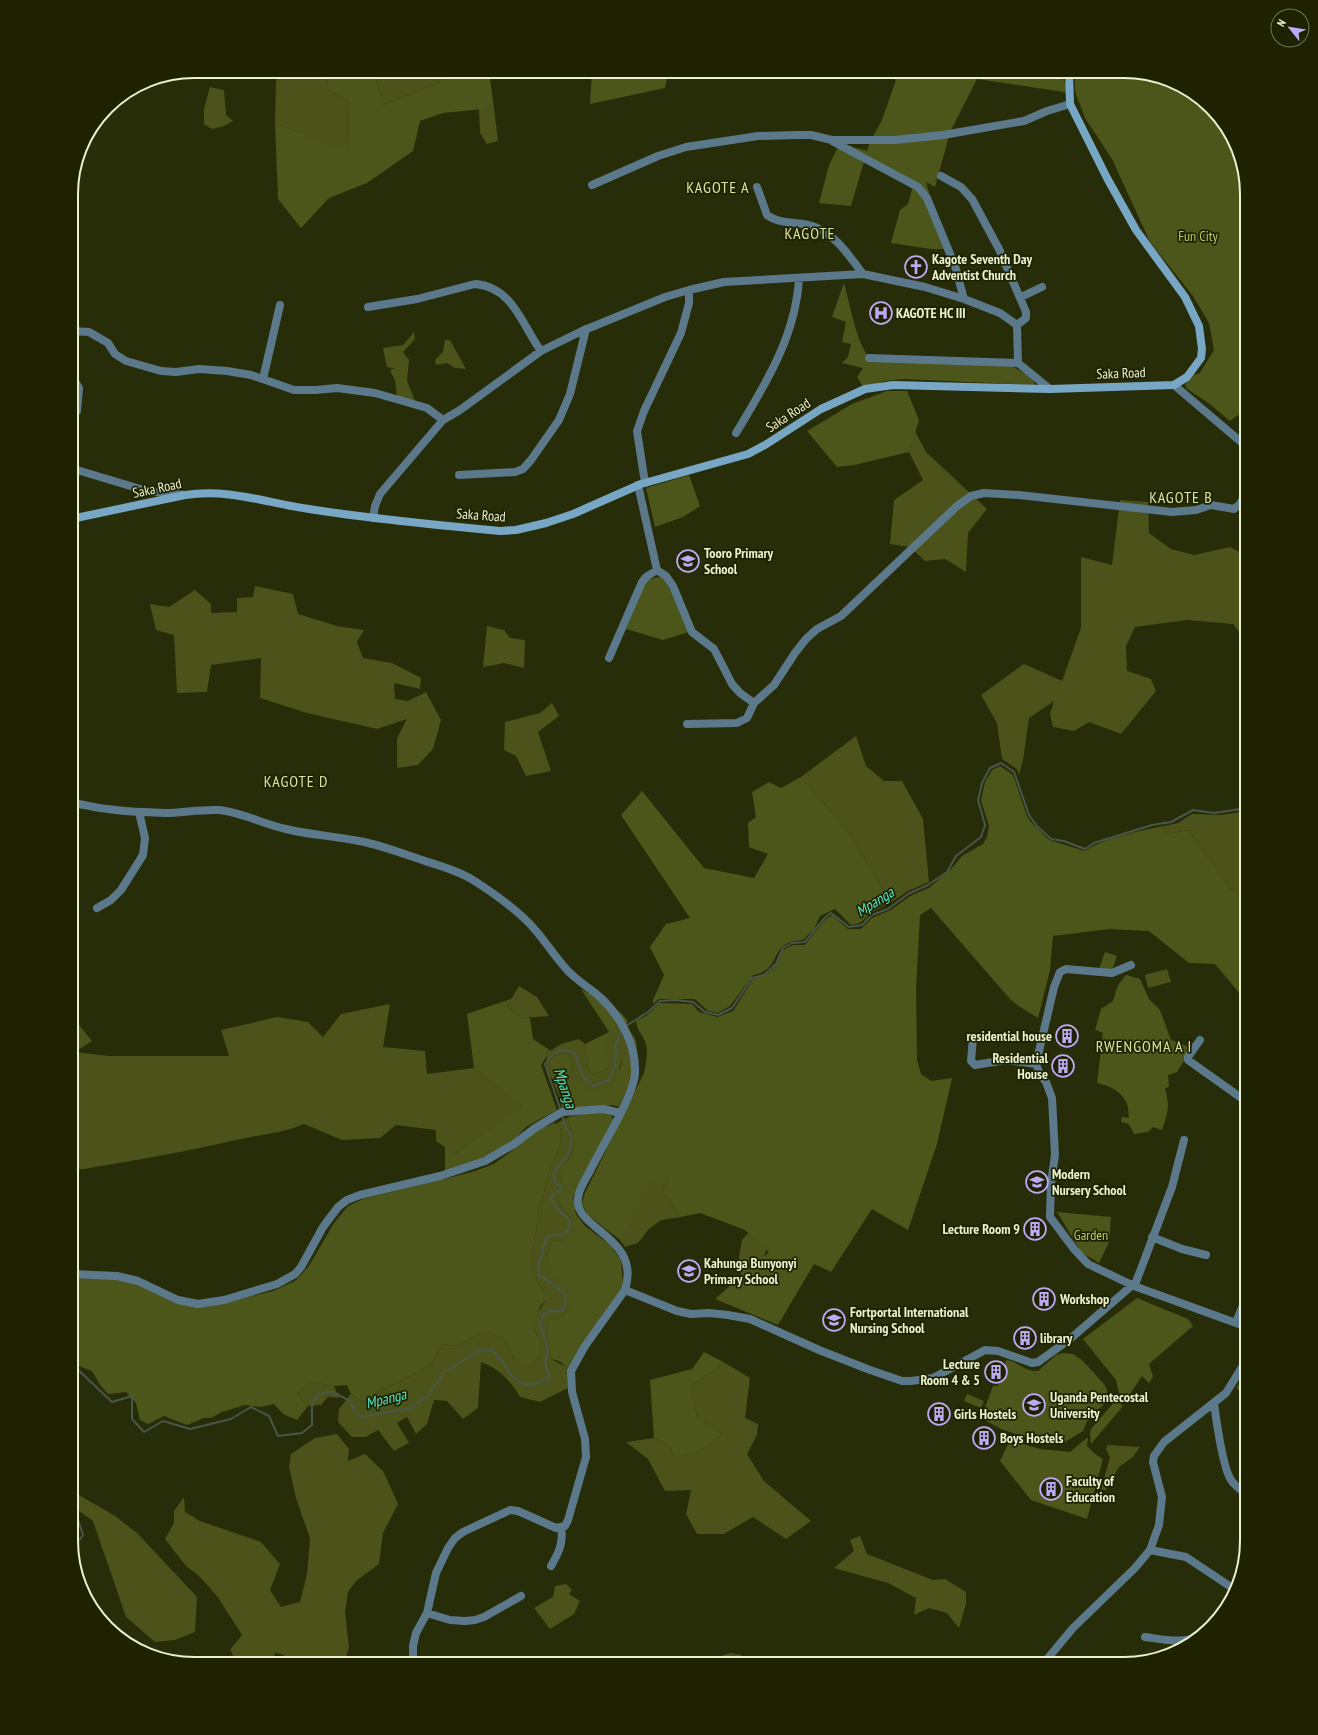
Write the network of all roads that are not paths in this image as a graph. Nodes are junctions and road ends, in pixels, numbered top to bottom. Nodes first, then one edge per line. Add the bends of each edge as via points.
1 (1069, 78) edge
2 (1070, 104) junction
3 (832, 140) junction
4 (941, 176) dead end
5 (592, 185) dead end
6 (757, 187) dead end
7 (863, 274) junction
8 (799, 278) junction
9 (1042, 287) dead end
10 (689, 290) junction
11 (1020, 297) junction
12 (964, 299) junction
13 (280, 305) dead end
14 (368, 307) dead end
15 (1017, 325) junction
16 (586, 329) junction
17 (78, 331) edge
18 (541, 351) junction
19 (869, 358) dead end
20 (1018, 363) junction
21 (263, 379) junction
22 (1174, 385) junction
23 (78, 386) edge
24 (1050, 389) junction
25 (78, 400) edge
26 (443, 420) junction
27 (736, 433) dead end
28 (1240, 440) edge
29 (78, 470) edge
30 (459, 475) dead end
31 (641, 484) junction
32 (185, 494) junction
33 (1240, 504) edge
34 (78, 517) edge
35 (373, 518) junction
36 (657, 570) junction
37 (609, 658) dead end
38 (754, 703) junction
39 (687, 724) dead end
40 (78, 804) edge
41 (139, 812) junction
42 (97, 908) dead end
43 (1132, 965) dead end
44 (973, 1038) dead end
45 (1200, 1040) dead end
46 (1036, 1064) junction
47 (1240, 1097) edge
48 (620, 1113) junction
49 (1184, 1140) dead end
50 (1152, 1237) junction
51 (1206, 1255) dead end
52 (78, 1274) edge
53 (1134, 1286) junction
54 (625, 1290) junction
55 (1240, 1313) edge
56 (1236, 1322) junction
57 (1240, 1324) edge
58 (1240, 1370) edge
59 (1214, 1403) junction
60 (1240, 1488) edge
61 (561, 1528) junction
62 (1150, 1550) junction
63 (551, 1566) dead end
64 (1230, 1586) edge
65 (521, 1596) dead end
66 (427, 1613) junction
67 (1145, 1637) dead end
68 (1183, 1641) edge
69 (413, 1657) edge
70 (1049, 1657) edge

1 - 2 main road
2 - 3 street via 1024,121 943,136 895,140
2 - 22 main road via 1136,230 1185,297 1199,326 1201,358 1187,377
3 - 5 street via 811,135 758,136 686,147 658,156
3 - 12 street via 918,187 927,198 955,266
4 - 11 street via 961,187 972,199 999,249
6 - 7 street via 767,215 826,232 849,254
7 - 8 street
7 - 12 street via 925,287
8 - 10 street via 724,282
8 - 27 street via 794,317 777,362
9 - 11 street
10 - 16 street
10 - 31 street via 690,303 681,333 637,431
11 - 15 street via 1026,318
12 - 15 street via 1000,313
13 - 21 street
14 - 18 street via 485,284 514,307
15 - 20 street
16 - 18 street
16 - 30 street via 566,406 524,469 515,472
17 - 21 street via 89,332 108,343 115,354 126,361 161,371 241,372
18 - 26 street
19 - 20 street
20 - 24 street
21 - 26 street via 294,390 337,388 375,393 427,408
22 - 24 main road, Saka Road
22 - 28 street
23 - 25 street
24 - 31 main road, Saka Road via 893,385 865,390 821,409 748,454
26 - 35 street via 380,494
29 - 32 street via 147,491
31 - 35 main road, Saka Road via 573,514 516,530 500,531
31 - 36 street
32 - 34 main road, Saka Road
32 - 35 main road, Saka Road via 238,495 308,509
33 - 38 street via 1234,509 1211,505 1196,510 1172,512 1019,495 984,493 971,496 957,506 841,616 817,629 806,639 774,685
36 - 37 street via 642,582
36 - 38 street via 666,576 673,586 692,632 714,649 732,684
38 - 39 street via 749,715 737,723
40 - 41 street
41 - 42 street via 145,838 143,855 121,890
41 - 48 street via 220,810 235,813 304,834 375,844 441,866 473,880 521,915 537,931 560,963 610,1007 625,1029 633,1054 635,1073 633,1086
43 - 46 street via 1112,973 1076,969 1060,972
44 - 46 street via 971,1061 974,1065 1006,1060
45 - 47 street via 1188,1060
46 - 53 street via 1052,1098 1055,1155 1050,1217 1088,1264
48 - 52 street via 604,1109 562,1112 485,1161 440,1176 347,1200 327,1222 295,1274 277,1284 224,1300 198,1304 178,1300 138,1281 117,1276
48 - 54 street via 598,1153 578,1199 580,1212 621,1251 628,1273
49 - 50 street via 1172,1187
50 - 51 street
50 - 53 street
53 - 54 street via 1038,1362 1032,1363 998,1351 985,1350 940,1375 911,1381 895,1379 870,1370 750,1319 677,1311
53 - 56 street
54 - 61 street via 584,1346 571,1372 572,1392 585,1439 586,1457 572,1510
55 - 56 street
56 - 57 street
58 - 59 street via 1226,1393
59 - 60 street via 1229,1477
59 - 62 street via 1164,1442 1154,1456 1153,1462 1162,1497 1159,1525
61 - 63 street via 561,1546
61 - 66 street via 548,1526 514,1510 458,1535 441,1560
62 - 64 street via 1186,1557
62 - 70 street via 1073,1628
65 - 66 street via 484,1618 475,1620 450,1620
66 - 69 street via 414,1640
67 - 68 street

